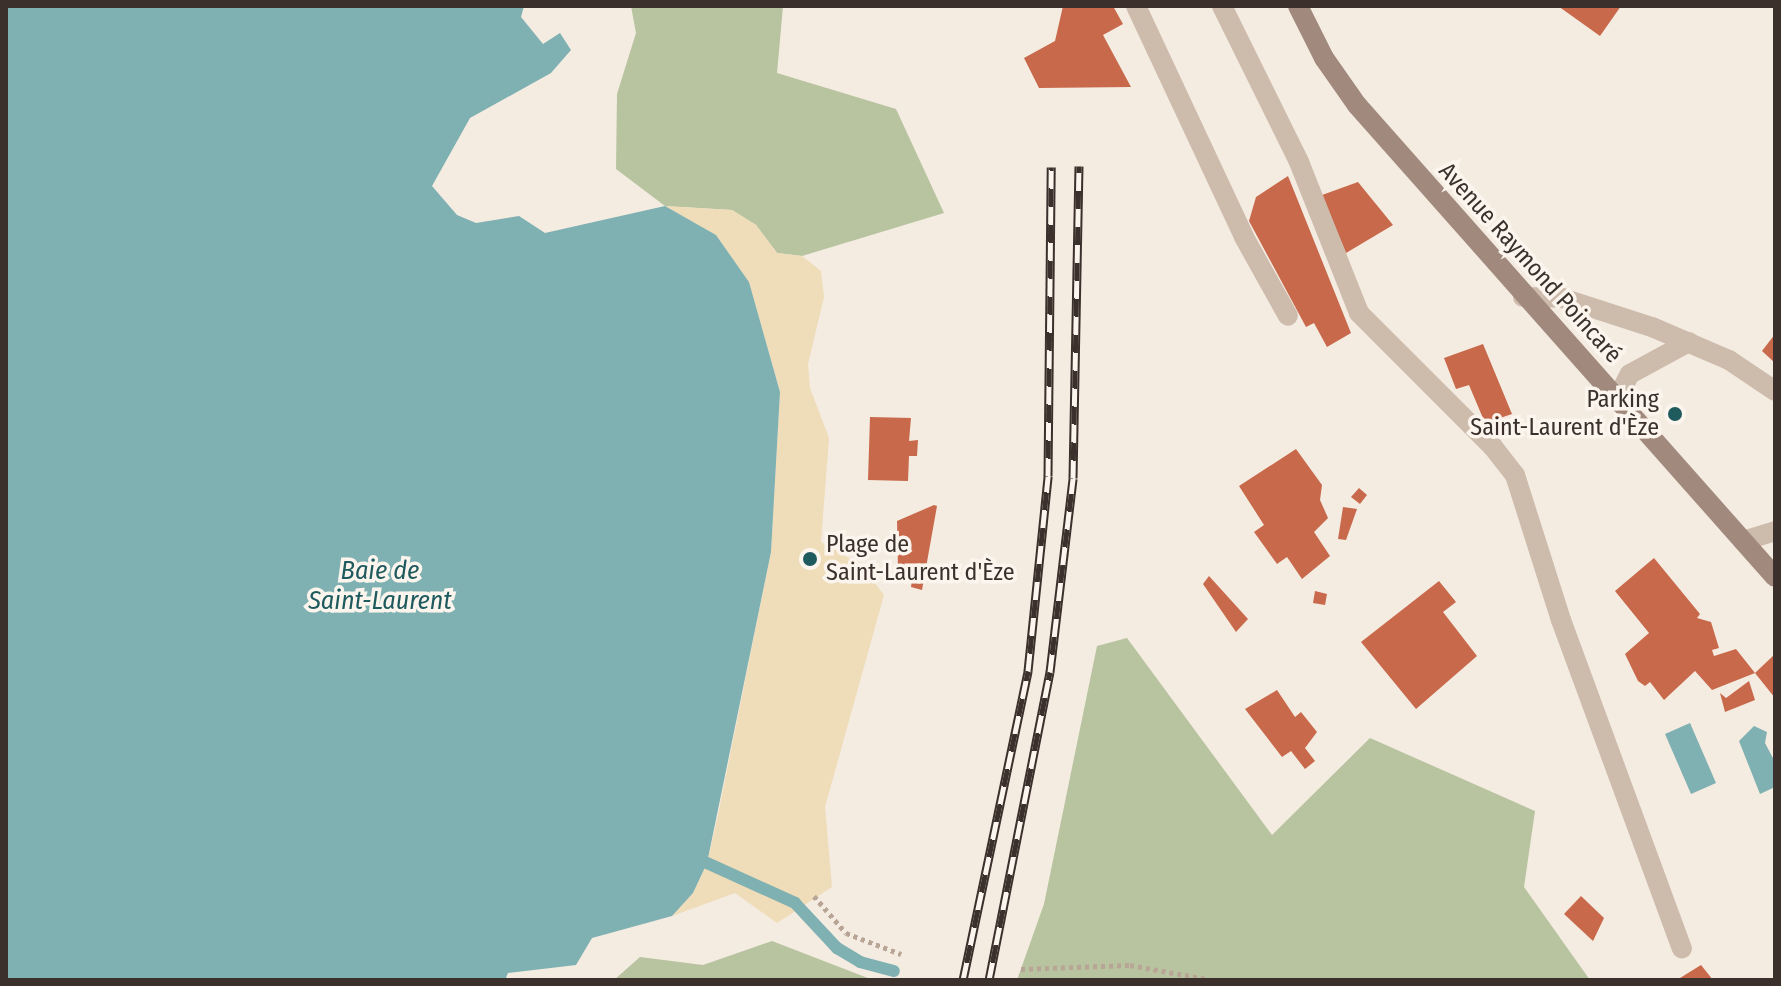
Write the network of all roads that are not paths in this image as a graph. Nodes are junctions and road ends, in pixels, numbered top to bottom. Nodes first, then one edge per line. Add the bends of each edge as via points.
1 (1136, 6) edge
2 (1222, 6) edge
3 (1298, 6) edge
4 (1523, 297) junction
5 (1288, 316) dead end
6 (1689, 342) junction
7 (1775, 391) edge
8 (1617, 399) junction
9 (1775, 531) edge
10 (1743, 541) junction
11 (1775, 577) edge
12 (1682, 948) dead end

1 - 5 lane via 1244,237
2 - 12 lane via 1299,162 1359,313 1515,475 1561,620
3 - 4 main road, Avenue Raymond Poincaré via 1324,58 1357,105
4 - 6 lane via 1562,298
4 - 8 main road, Avenue Raymond Poincaré
6 - 7 lane via 1729,360
6 - 8 lane via 1630,374
8 - 10 main road, Avenue Raymond Poincaré
9 - 10 lane
10 - 11 main road, Avenue Raymond Poincaré

